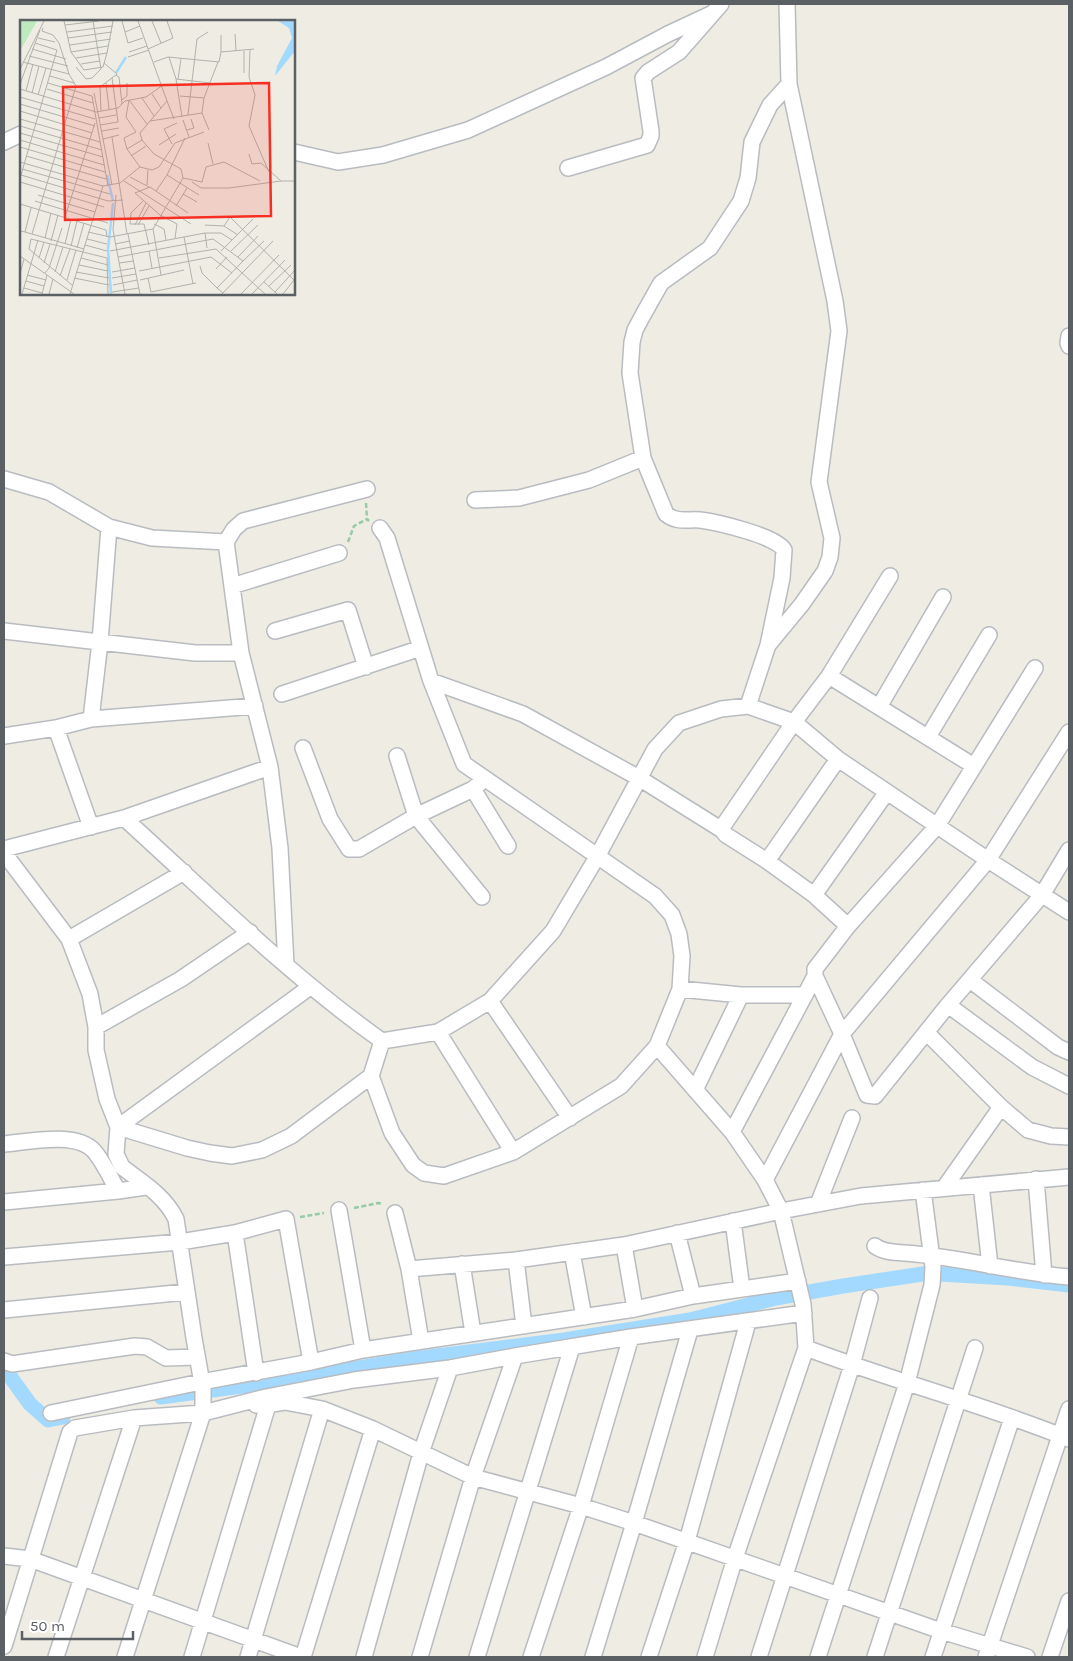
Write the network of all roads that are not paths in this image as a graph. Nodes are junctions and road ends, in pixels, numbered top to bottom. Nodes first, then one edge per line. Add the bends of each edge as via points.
1 (787, 4) edge
2 (717, 8) edge
3 (789, 84) junction
4 (20, 134) edge
5 (4, 142) edge
6 (295, 152) edge
7 (568, 168) dead end
8 (1069, 336) edge
9 (1069, 346) edge
10 (643, 458) junction
11 (4, 479) edge
12 (367, 489) dead end
13 (475, 500) dead end
14 (109, 527) junction
15 (380, 528) road end
16 (226, 542) junction
17 (339, 553) road end
18 (890, 576) dead end
19 (232, 586) junction
20 (943, 597) dead end
21 (4, 631) edge
22 (275, 631) dead end
23 (989, 635) dead end
24 (100, 642) junction
25 (768, 645) junction
26 (421, 648) junction
27 (241, 653) junction
28 (366, 667) junction
29 (1035, 668) dead end
30 (829, 676) junction
31 (431, 681) junction
32 (282, 694) dead end
33 (255, 706) junction
34 (748, 706) junction
35 (879, 707) junction
36 (91, 719) junction
37 (794, 722) junction
38 (56, 728) junction
39 (1069, 732) edge
40 (4, 736) edge
41 (928, 737) junction
42 (304, 748) dead end
43 (398, 756) dead end
44 (838, 759) junction
45 (974, 766) junction
46 (270, 767) junction
47 (639, 778) junction
48 (485, 779) junction
49 (473, 789) junction
50 (888, 792) junction
51 (416, 816) junction
52 (124, 818) junction
53 (937, 826) junction
54 (91, 827) junction
55 (722, 830) junction
56 (508, 846) dead end
57 (4, 848) edge
58 (1069, 850) edge
59 (4, 854) edge
60 (597, 857) junction
61 (988, 860) junction
62 (767, 861) junction
63 (184, 872) junction
64 (814, 895) junction
65 (1042, 895) junction
66 (482, 897) dead end
67 (1069, 912) edge
68 (848, 926) junction
69 (250, 932) junction
70 (69, 939) junction
71 (286, 965) junction
72 (815, 976) junction
73 (970, 980) junction
74 (310, 987) junction
75 (680, 988) junction
76 (741, 995) junction
77 (805, 995) junction
78 (490, 1001) junction
79 (948, 1005) junction
80 (96, 1027) junction
81 (438, 1032) junction
82 (926, 1032) junction
83 (842, 1034) junction
84 (382, 1041) junction
85 (656, 1046) junction
86 (1069, 1052) edge
87 (371, 1076) junction
88 (1069, 1086) edge
89 (695, 1090) junction
90 (1001, 1107) junction
91 (570, 1118) junction
92 (852, 1118) dead end
93 (118, 1127) junction
94 (732, 1132) junction
95 (1069, 1138) edge
96 (4, 1144) edge
97 (513, 1152) junction
98 (1069, 1177) edge
99 (1036, 1179) junction
100 (765, 1180) junction
101 (981, 1184) junction
102 (146, 1186) junction
103 (944, 1188) junction
104 (923, 1190) junction
105 (118, 1191) junction
106 (4, 1202) edge
107 (818, 1204) junction
108 (339, 1210) dead end
109 (781, 1211) junction
110 (395, 1213) dead end
111 (733, 1221) junction
112 (235, 1233) junction
113 (677, 1233) junction
114 (180, 1242) junction
115 (624, 1245) junction
116 (875, 1246) dead end
117 (572, 1252) junction
118 (931, 1255) junction
119 (4, 1257) edge
120 (516, 1260) junction
121 (462, 1264) junction
122 (990, 1266) junction
123 (409, 1269) junction
124 (1044, 1275) junction
125 (1069, 1277) edge
126 (799, 1284) junction
127 (742, 1289) junction
128 (186, 1292) junction
129 (693, 1296) junction
130 (870, 1298) dead end
131 (803, 1308) junction
132 (635, 1309) junction
133 (4, 1310) edge
134 (584, 1317) junction
135 (748, 1322) junction
136 (524, 1326) junction
137 (690, 1330) junction
138 (474, 1333) junction
139 (631, 1337) junction
140 (421, 1341) junction
141 (572, 1347) junction
142 (806, 1348) junction
143 (975, 1348) dead end
144 (363, 1350) junction
145 (514, 1356) junction
146 (197, 1357) junction
147 (4, 1361) edge
148 (311, 1362) junction
149 (852, 1365) junction
150 (450, 1368) junction
151 (256, 1373) junction
152 (907, 1383) junction
153 (203, 1389) junction
154 (960, 1399) junction
155 (237, 1405) junction
156 (268, 1405) junction
157 (322, 1409) junction
158 (1069, 1409) edge
159 (51, 1413) dead end
160 (203, 1413) junction
161 (134, 1418) junction
162 (1012, 1418) junction
163 (373, 1429) junction
164 (1065, 1437) edge
165 (421, 1453) junction
166 (473, 1476) junction
167 (527, 1491) junction
168 (581, 1506) junction
169 (634, 1523) junction
170 (687, 1541) junction
171 (4, 1556) edge
172 (735, 1558) junction
173 (30, 1559) junction
174 (785, 1576) junction
175 (83, 1578) junction
176 (837, 1595) junction
177 (143, 1601) junction
178 (1068, 1608) edge
179 (889, 1613) junction
180 (204, 1621) junction
181 (941, 1631) junction
182 (254, 1639) junction
183 (4, 1646) edge
184 (988, 1651) edge
185 (56, 1657) edge
186 (125, 1657) edge
187 (192, 1657) edge
188 (248, 1657) edge
189 (302, 1657) edge
190 (364, 1657) edge
191 (420, 1657) edge
192 (477, 1657) edge
193 (532, 1657) edge
194 (593, 1657) edge
195 (649, 1657) edge
196 (704, 1657) edge
197 (759, 1657) edge
198 (818, 1657) edge
199 (875, 1657) edge
200 (933, 1657) edge
201 (1027, 1657) edge
202 (1050, 1657) edge

1 - 3 street
2 - 6 street via 606,67 468,130 384,155 338,162
2 - 7 street via 679,52 643,78 651,130 647,144
3 - 10 street via 770,104 752,142 748,178 741,201 710,248 661,283 635,330 630,373
3 - 25 street via 839,331 819,482 832,538 825,571
4 - 5 street
8 - 9 street
10 - 13 street via 589,480 519,498
10 - 25 street via 662,506 671,518 742,529 783,547 782,578
11 - 14 street via 49,492
12 - 16 street via 243,521
14 - 16 street via 152,538
14 - 24 street
15 - 26 street via 387,538
16 - 19 street
17 - 19 street
18 - 30 street
19 - 27 street
20 - 35 street
21 - 24 street
22 - 28 street via 348,610
23 - 41 street
24 - 27 street via 194,654
24 - 36 street
25 - 34 street
26 - 28 street
26 - 31 street
27 - 33 street
28 - 32 street
29 - 45 street
30 - 35 street
30 - 37 street
31 - 47 street via 523,714
31 - 48 street via 464,764
33 - 36 street
33 - 46 street
34 - 37 street
34 - 47 street via 722,709 679,723 655,749
35 - 41 street
36 - 38 street
37 - 44 street
37 - 55 street
38 - 40 street
38 - 54 street
39 - 61 street
41 - 45 street
42 - 51 street via 330,818 349,849 359,849
43 - 51 street
44 - 50 street
44 - 62 street
45 - 53 street
46 - 52 street
46 - 71 street via 280,848
47 - 55 street
47 - 60 street
48 - 49 street
48 - 60 street
49 - 51 street
49 - 56 street
50 - 53 street
50 - 64 street
51 - 66 street
52 - 54 street
52 - 63 street
53 - 61 street
53 - 68 street
54 - 57 street
55 - 62 street
58 - 65 street
59 - 70 street
60 - 75 street via 655,896 672,915 682,956
60 - 78 street via 553,931
61 - 65 street
61 - 83 street
62 - 64 street
63 - 69 street
63 - 70 street
64 - 68 street
65 - 67 street
65 - 73 street
68 - 72 street via 816,966
69 - 71 street
69 - 80 street via 181,979
70 - 80 street via 90,994
71 - 74 street
72 - 77 street
72 - 83 street
73 - 79 street
73 - 86 street
74 - 84 street
74 - 93 street
75 - 76 street
75 - 85 street
76 - 77 street
76 - 89 street
77 - 94 street
78 - 81 street
78 - 91 street
79 - 82 street
79 - 88 street via 1032,1068
80 - 93 street via 96,1050 106,1099
81 - 84 street
81 - 97 street
82 - 83 street via 875,1096 867,1095
82 - 90 street
83 - 100 street
84 - 87 street
85 - 89 street
85 - 91 street via 621,1086
87 - 93 street via 290,1136 250,1153 232,1156 210,1153
87 - 97 street via 392,1133 413,1165 424,1173 444,1176
89 - 94 street
90 - 95 street via 1028,1130
90 - 103 street
91 - 97 street
92 - 107 street
93 - 102 street via 116,1150 119,1163
94 - 100 street
96 - 105 street via 59,1139 81,1141 95,1151
98 - 99 street
99 - 101 street
99 - 124 street
100 - 109 street
101 - 103 street
101 - 122 street
102 - 105 street
102 - 114 street via 170,1207 178,1225
103 - 104 street
104 - 107 street
104 - 118 street
105 - 106 street
107 - 109 street
108 - 144 street
109 - 111 street
109 - 126 street
110 - 123 street
111 - 113 street
111 - 127 street
112 - 114 street
112 - 148 street via 286,1219
112 - 151 street
113 - 115 street
113 - 129 street
114 - 119 street
114 - 128 street
115 - 117 street
115 - 132 street
116 - 118 street via 884,1250
117 - 120 street
117 - 134 street
118 - 122 street
118 - 152 street via 932,1285
120 - 121 street
120 - 136 street
121 - 123 street
121 - 138 street
122 - 124 street
123 - 140 street
124 - 125 street
126 - 127 street
126 - 131 street
127 - 129 street
128 - 133 street
128 - 146 street
129 - 132 street
130 - 149 street
131 - 135 street
131 - 142 street
132 - 134 street
134 - 136 street
135 - 137 street
135 - 170 street
136 - 138 street
137 - 139 street
137 - 169 street
138 - 140 street
139 - 141 street
139 - 168 street
140 - 144 street
141 - 145 street
141 - 167 street
142 - 149 street
142 - 172 street
143 - 154 street
144 - 148 street
145 - 150 street
145 - 166 street
146 - 147 street via 166,1358 135,1346 12,1364
146 - 153 street
148 - 151 street
149 - 152 street
149 - 174 street
150 - 155 street via 354,1380
150 - 165 street
151 - 153 street
152 - 154 street
152 - 176 street
153 - 159 street
153 - 160 street
154 - 162 street
154 - 179 street
155 - 156 street
155 - 160 street
156 - 157 street via 285,1402
156 - 180 street
157 - 163 street
157 - 182 street
158 - 164 street
160 - 161 street
160 - 177 street
161 - 173 street via 75,1428 70,1432
161 - 175 street
162 - 164 street
162 - 181 street
163 - 165 street
163 - 189 street
164 - 184 street
165 - 166 street
165 - 190 street
166 - 167 street
166 - 191 street
167 - 168 street
167 - 192 street
168 - 169 street
168 - 193 street
169 - 170 street
169 - 194 street
170 - 172 street
170 - 195 street
171 - 173 street
172 - 174 street
172 - 196 street
173 - 175 street
173 - 183 street
174 - 176 street
174 - 197 street
175 - 177 street
175 - 185 street
176 - 179 street
176 - 198 street
177 - 180 street
177 - 186 street
178 - 202 street
179 - 181 street
179 - 199 street
180 - 182 street
180 - 187 street
181 - 184 street
181 - 200 street
182 - 188 street
182 - 189 street
184 - 201 street

